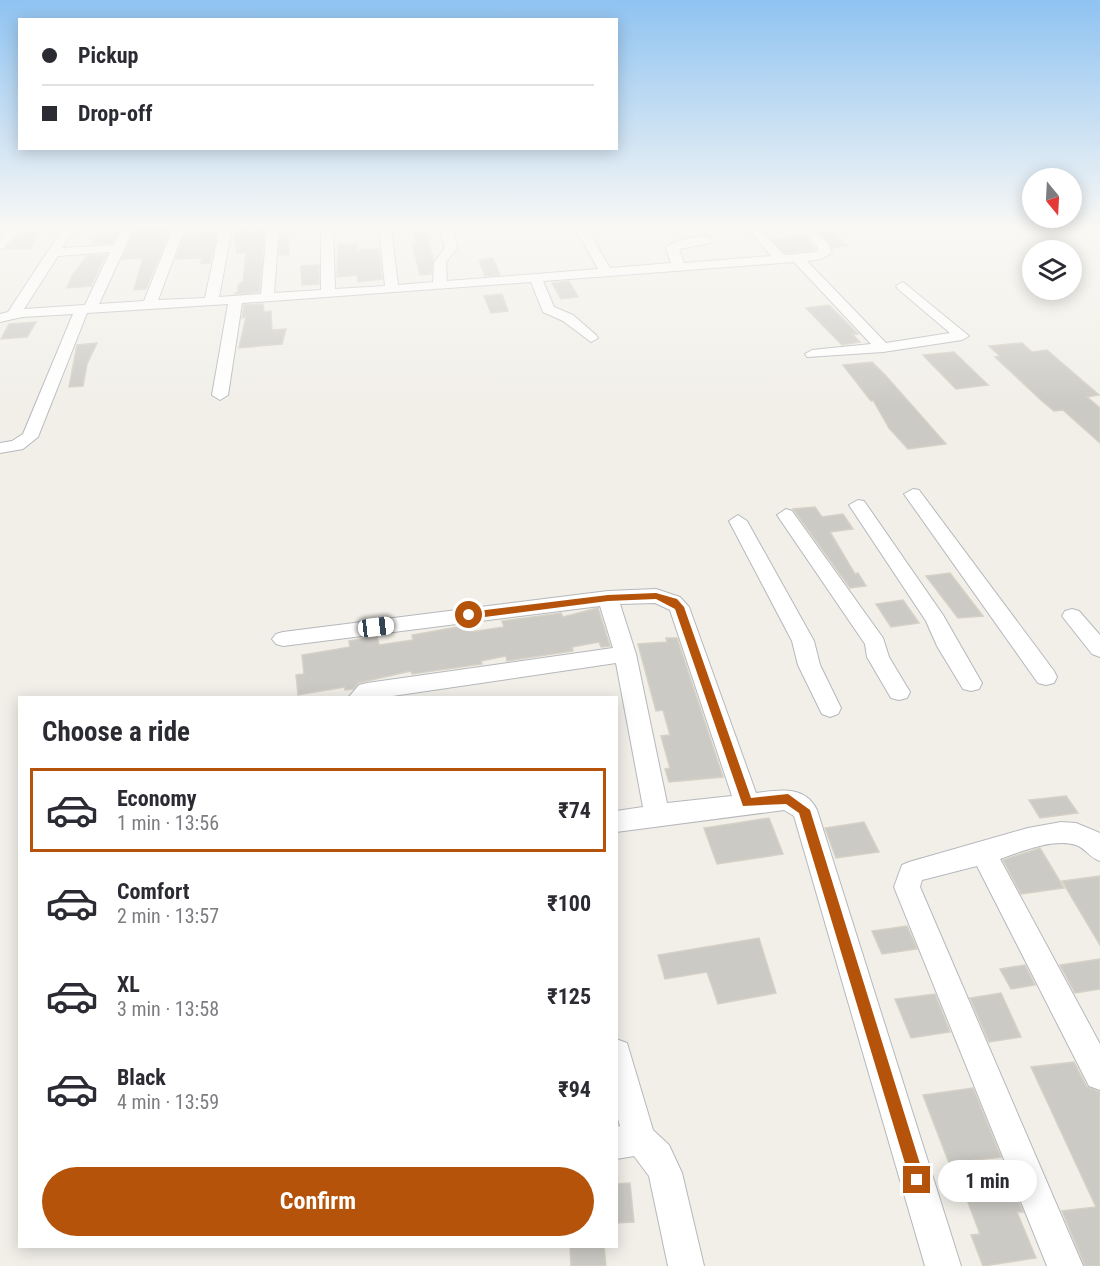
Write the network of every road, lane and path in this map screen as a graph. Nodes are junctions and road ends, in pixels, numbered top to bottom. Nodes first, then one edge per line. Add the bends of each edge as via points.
1 (28, 287) edge
2 (97, 287) edge
3 (156, 287) edge
4 (214, 287) edge
5 (268, 287) edge
6 (328, 287) edge
7 (403, 287) edge
8 (539, 287) edge
9 (825, 287) edge
10 (904, 287) edge
11 (392, 288) joint
12 (328, 294) junction
13 (267, 297) junction
14 (236, 300) junction
15 (211, 301) junction
16 (150, 304) junction
17 (86, 308) junction
18 (6, 316) edge
19 (591, 338) dead end
20 (883, 348) junction
21 (812, 354) dead end
22 (220, 395) dead end
23 (0, 448) edge
24 (913, 494) dead end
25 (858, 505) dead end
26 (786, 515) dead end
27 (738, 521) dead end
28 (608, 598) junction
29 (1072, 616) dead end
30 (283, 639) dead end
31 (1100, 649) edge
32 (626, 654) junction
33 (1046, 677) dead end
34 (971, 683) dead end
35 (899, 692) dead end
36 (361, 696) edge
37 (830, 708) dead end
38 (747, 803) junction
39 (657, 814) junction
40 (618, 822) edge
41 (1100, 850) edge
42 (984, 853) junction
43 (618, 1068) edge
44 (1100, 1075) edge
45 (628, 1141) edge
46 (686, 1266) edge
47 (943, 1266) edge
48 (1065, 1266) edge

1 - 18 street
2 - 17 street
3 - 16 street
4 - 15 street
5 - 13 street
6 - 12 street
7 - 11 street
8 - 19 street via 548,309 568,318
9 - 20 street
10 - 20 street via 962,336
11 - 12 street
12 - 13 street
13 - 14 street
14 - 15 street
14 - 22 street
15 - 16 street
16 - 17 street
17 - 18 street
17 - 23 street via 30,436 17,445
20 - 21 street
24 - 33 street
25 - 34 street via 936,620
26 - 35 street via 875,643 878,657
27 - 37 street via 803,641 808,665
28 - 30 street
28 - 32 street
28 - 38 street via 656,596 679,607
29 - 31 street
32 - 36 street via 367,691
32 - 39 street
38 - 39 street
38 - 47 street via 788,799 804,810
39 - 40 street
41 - 42 street via 1094,842 1069,832
42 - 44 street
42 - 48 street via 910,873 907,887
43 - 45 street
45 - 46 street via 657,1157 665,1173

